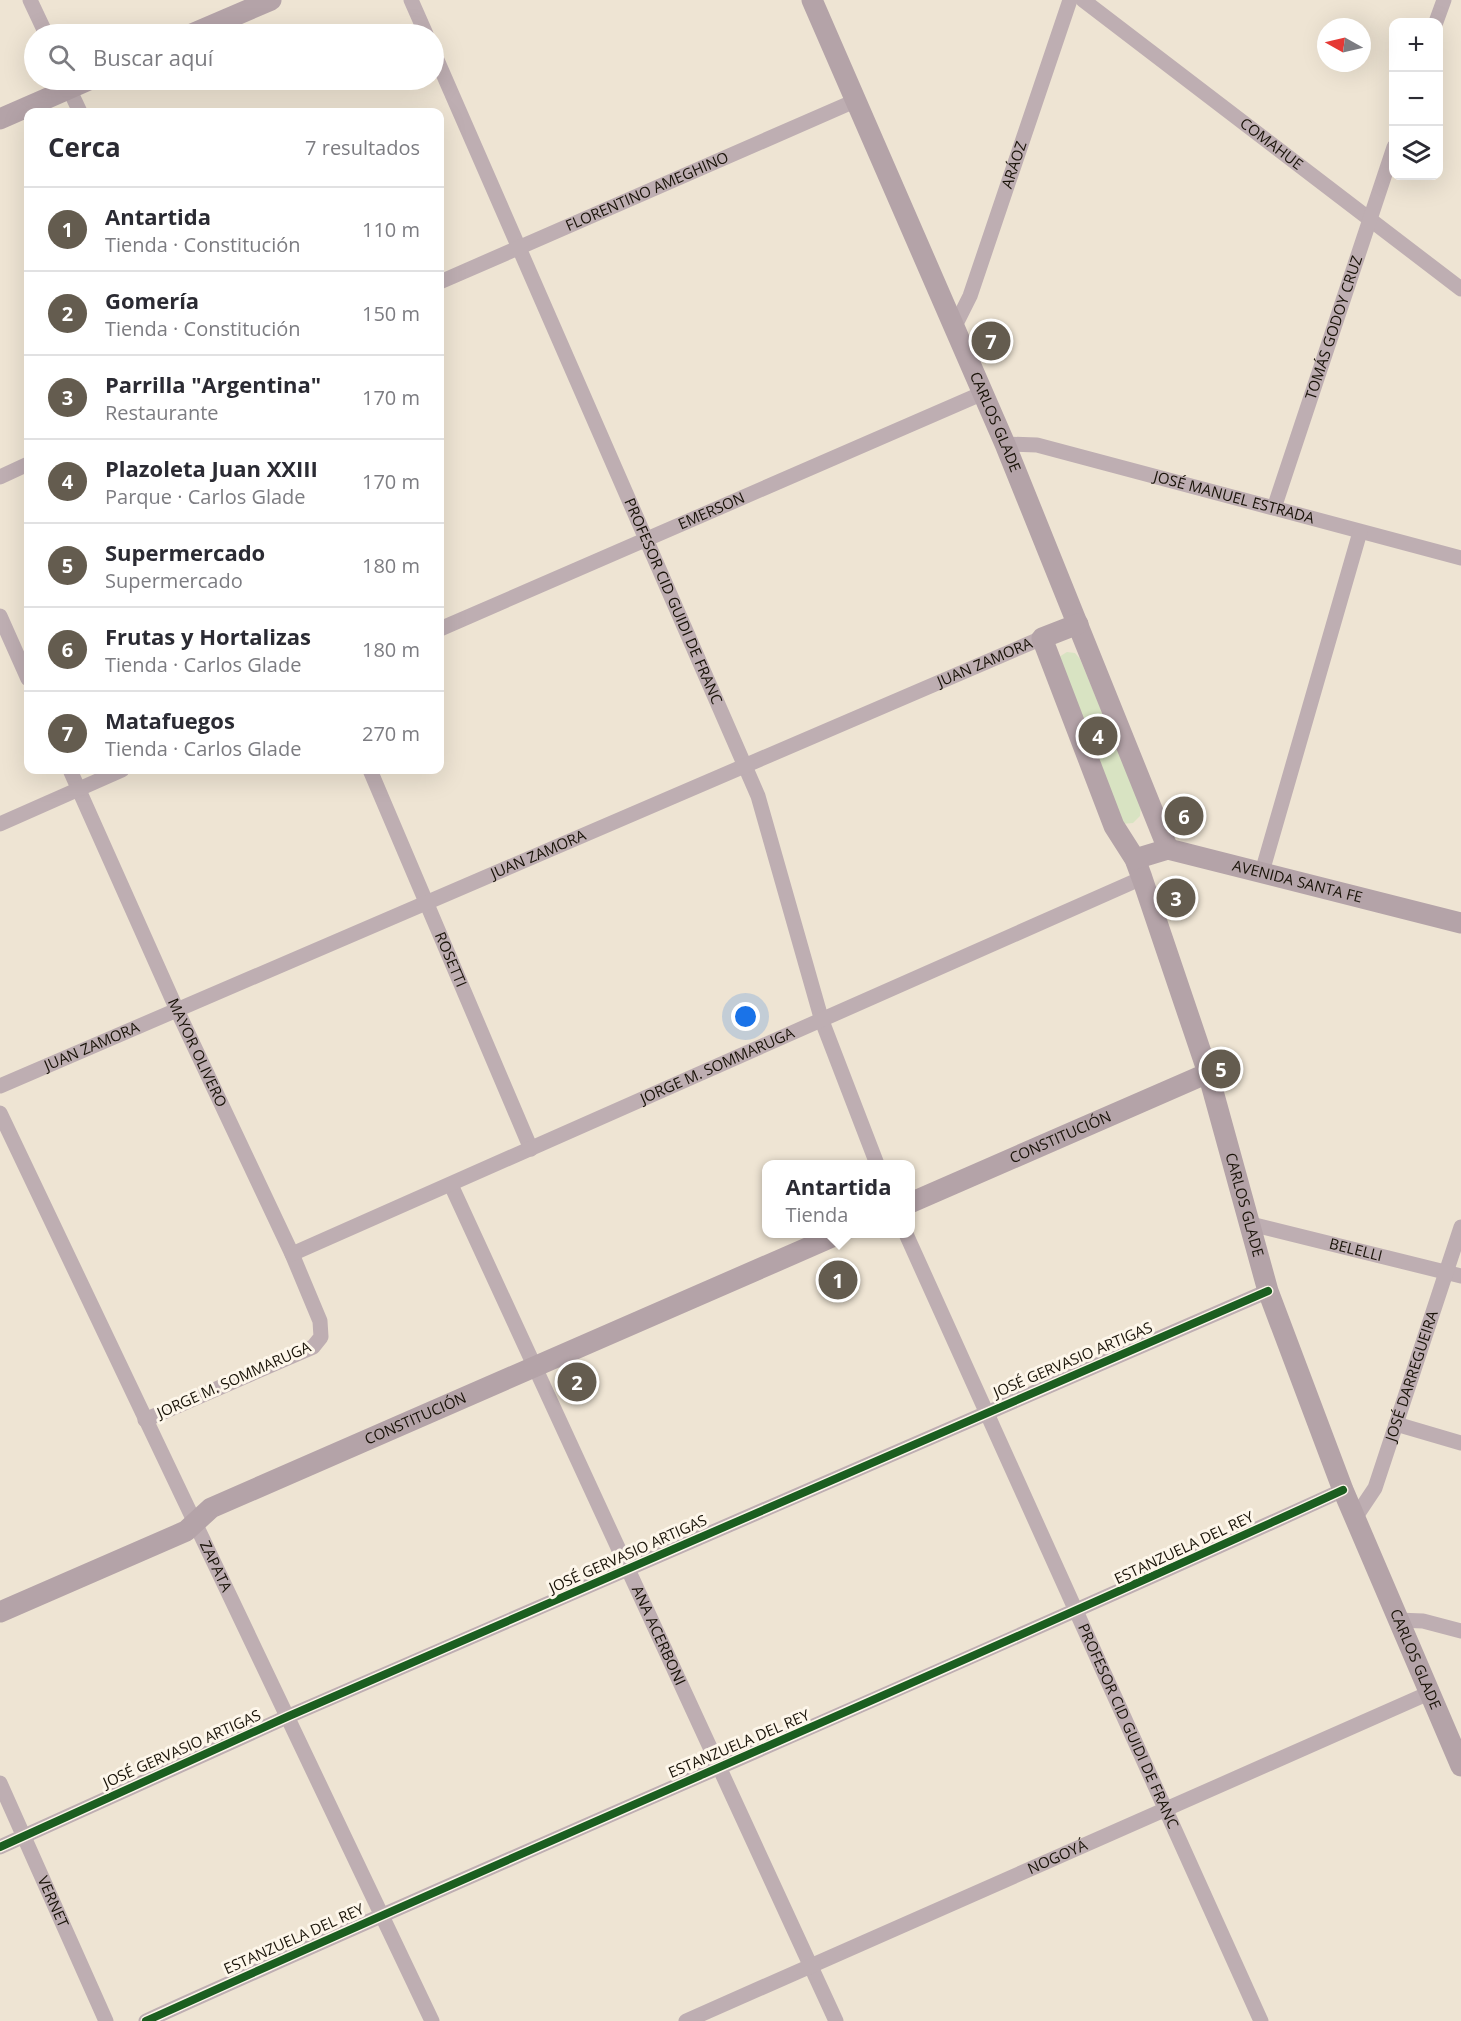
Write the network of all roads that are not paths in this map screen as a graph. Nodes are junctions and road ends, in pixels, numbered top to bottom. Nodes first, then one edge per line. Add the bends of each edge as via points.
1 (30, 0) edge
2 (271, 0) edge
3 (411, 0) edge
4 (812, 0) edge
5 (1070, 0) edge
6 (1083, 0) edge
7 (1444, 0) edge
8 (1437, 18) edge
9 (41, 24) edge
10 (215, 24) edge
11 (422, 24) edge
12 (444, 76) edge
13 (56, 90) edge
14 (70, 90) edge
15 (856, 100) junction
16 (78, 108) edge
17 (0, 119) edge
18 (1389, 161) edge
19 (1369, 218) junction
20 (517, 248) junction
21 (444, 280) edge
22 (1461, 289) edge
23 (955, 326) junction
24 (983, 393) junction
25 (1005, 444) junction
26 (24, 466) edge
27 (0, 477) edge
28 (1274, 508) junction
29 (1360, 532) junction
30 (646, 540) junction
31 (1461, 558) edge
32 (0, 616) edge
33 (1078, 624) junction
34 (444, 627) edge
35 (1042, 638) junction
36 (24, 670) edge
37 (745, 766) junction
38 (72, 774) edge
39 (113, 774) edge
40 (372, 774) edge
41 (78, 789) junction
42 (0, 824) edge
43 (1168, 849) junction
44 (1138, 868) junction
45 (1262, 872) junction
46 (428, 902) junction
47 (1461, 923) edge
48 (177, 1010) junction
49 (822, 1021) junction
50 (1209, 1073) junction
51 (0, 1086) edge
52 (0, 1113) edge
53 (5, 1140) edge
54 (531, 1149) junction
55 (876, 1160) edge
56 (451, 1185) junction
57 (915, 1201) edge
58 (1251, 1224) junction
59 (1461, 1227) edge
60 (828, 1238) edge
61 (908, 1238) edge
62 (292, 1254) junction
63 (1446, 1272) junction
64 (1461, 1276) edge
65 (1268, 1291) junction
66 (321, 1337) joint
67 (534, 1367) junction
68 (988, 1412) junction
69 (145, 1420) junction
70 (1396, 1424) junction
71 (1461, 1443) edge
72 (1343, 1490) junction
73 (1354, 1518) junction
74 (196, 1521) junction
75 (629, 1568) junction
76 (0, 1612) edge
77 (1076, 1612) junction
78 (1397, 1620) junction
79 (1461, 1631) edge
80 (1429, 1693) junction
81 (289, 1716) junction
82 (1461, 1766) edge
83 (720, 1768) junction
84 (0, 1783) edge
85 (1166, 1810) junction
86 (23, 1836) junction
87 (0, 1847) edge
88 (382, 1914) junction
89 (810, 1965) junction
90 (106, 2021) edge
91 (146, 2021) edge
92 (432, 2021) edge
93 (686, 2021) edge
94 (837, 2021) edge
95 (1261, 2021) edge

1 - 9 street
2 - 10 street
3 - 11 street
4 - 15 street, CARLOS GLADE
5 - 23 street, ARÁOZ via 970,296
6 - 19 street, COMAHUE
7 - 8 street
12 - 20 street, PROFESOR CID GUIDI DE FRANC
13 - 17 street
14 - 16 street
15 - 20 street, FLORENTINO AMEGHINO
15 - 23 street, CARLOS GLADE
18 - 19 street, TOMÁS GODOY CRUZ
19 - 22 street, COMAHUE
19 - 28 street, TOMÁS GODOY CRUZ
20 - 21 street, FLORENTINO AMEGHINO
20 - 30 street, PROFESOR CID GUIDI DE FRANC
23 - 24 street, CARLOS GLADE
24 - 25 street, CARLOS GLADE
24 - 30 street, EMERSON
25 - 28 street, JOSÉ MANUEL ESTRADA via 1037,445
25 - 33 street, CARLOS GLADE
26 - 27 street
28 - 29 street, JOSÉ MANUEL ESTRADA
29 - 31 street, JOSÉ MANUEL ESTRADA
29 - 45 street
30 - 34 street, EMERSON
30 - 37 street, PROFESOR CID GUIDI DE FRANC
32 - 36 street
33 - 35 street, JUAN ZAMORA
33 - 43 street, CARLOS GLADE
35 - 37 street, JUAN ZAMORA
35 - 44 street, CARLOS GLADE via 1114,826
37 - 46 street, JUAN ZAMORA
37 - 49 street, PROFESOR CID GUIDI DE FRANC via 765,820
38 - 41 street, MAYOR OLIVERO
39 - 41 street
40 - 46 street, ROSETTI
41 - 42 street
41 - 48 street, MAYOR OLIVERO
43 - 44 street
43 - 45 street, AVENIDA SANTA FE
44 - 49 street, JORGE M. SOMMARUGA
44 - 50 street, CARLOS GLADE
45 - 47 street, AVENIDA SANTA FE
46 - 48 street, JUAN ZAMORA
46 - 54 street, ROSETTI
48 - 51 street, JUAN ZAMORA
48 - 62 street, MAYOR OLIVERO
49 - 54 street, JORGE M. SOMMARUGA
49 - 55 street, PROFESOR CID GUIDI DE FRANC
50 - 57 street, CONSTITUCIÓN
50 - 58 street, CARLOS GLADE
52 - 53 street, ZAPATA
53 - 69 street, ZAPATA
54 - 56 street, JORGE M. SOMMARUGA
56 - 62 street, JORGE M. SOMMARUGA
56 - 67 street, ANA ACERBONI
58 - 63 street, BELELLI
58 - 65 street, CARLOS GLADE
59 - 63 street, JOSÉ DARREGUEIRA
60 - 67 street, CONSTITUCIÓN
61 - 68 street, PROFESOR CID GUIDI DE FRANC
62 - 66 street, MAYOR OLIVERO via 320,1321
63 - 64 street, BELELLI
63 - 70 street, JOSÉ DARREGUEIRA
65 - 68 street, JOSÉ GERVASIO ARTIGAS
65 - 72 street, CARLOS GLADE
66 - 69 street, JORGE M. SOMMARUGA via 313,1347
67 - 74 street, CONSTITUCIÓN via 211,1508
67 - 75 street, ANA ACERBONI
68 - 75 street, JOSÉ GERVASIO ARTIGAS
68 - 77 street, PROFESOR CID GUIDI DE FRANC
69 - 74 street, ZAPATA
70 - 71 street
70 - 73 street, JOSÉ DARREGUEIRA via 1375,1488
72 - 73 street, CARLOS GLADE
72 - 77 street, ESTANZUELA DEL REY
73 - 78 street, CARLOS GLADE
74 - 76 street, CONSTITUCIÓN via 177,1536
74 - 81 street, ZAPATA
75 - 81 street, JOSÉ GERVASIO ARTIGAS
75 - 83 street, ANA ACERBONI
77 - 83 street, ESTANZUELA DEL REY
77 - 85 street, PROFESOR CID GUIDI DE FRANC
78 - 79 street via 1423,1621
78 - 80 street, CARLOS GLADE
80 - 82 street, CARLOS GLADE
80 - 85 street, NOGOYÁ
81 - 86 street, JOSÉ GERVASIO ARTIGAS
81 - 88 street, ZAPATA
83 - 88 street, ESTANZUELA DEL REY
83 - 89 street, ANA ACERBONI
84 - 86 street, VERNET
85 - 89 street, NOGOYÁ
85 - 95 street, PROFESOR CID GUIDI DE FRANC
86 - 87 street, JOSÉ GERVASIO ARTIGAS
86 - 90 street, VERNET
88 - 91 street, ESTANZUELA DEL REY
88 - 92 street, ZAPATA
89 - 93 street, NOGOYÁ
89 - 94 street, ANA ACERBONI

